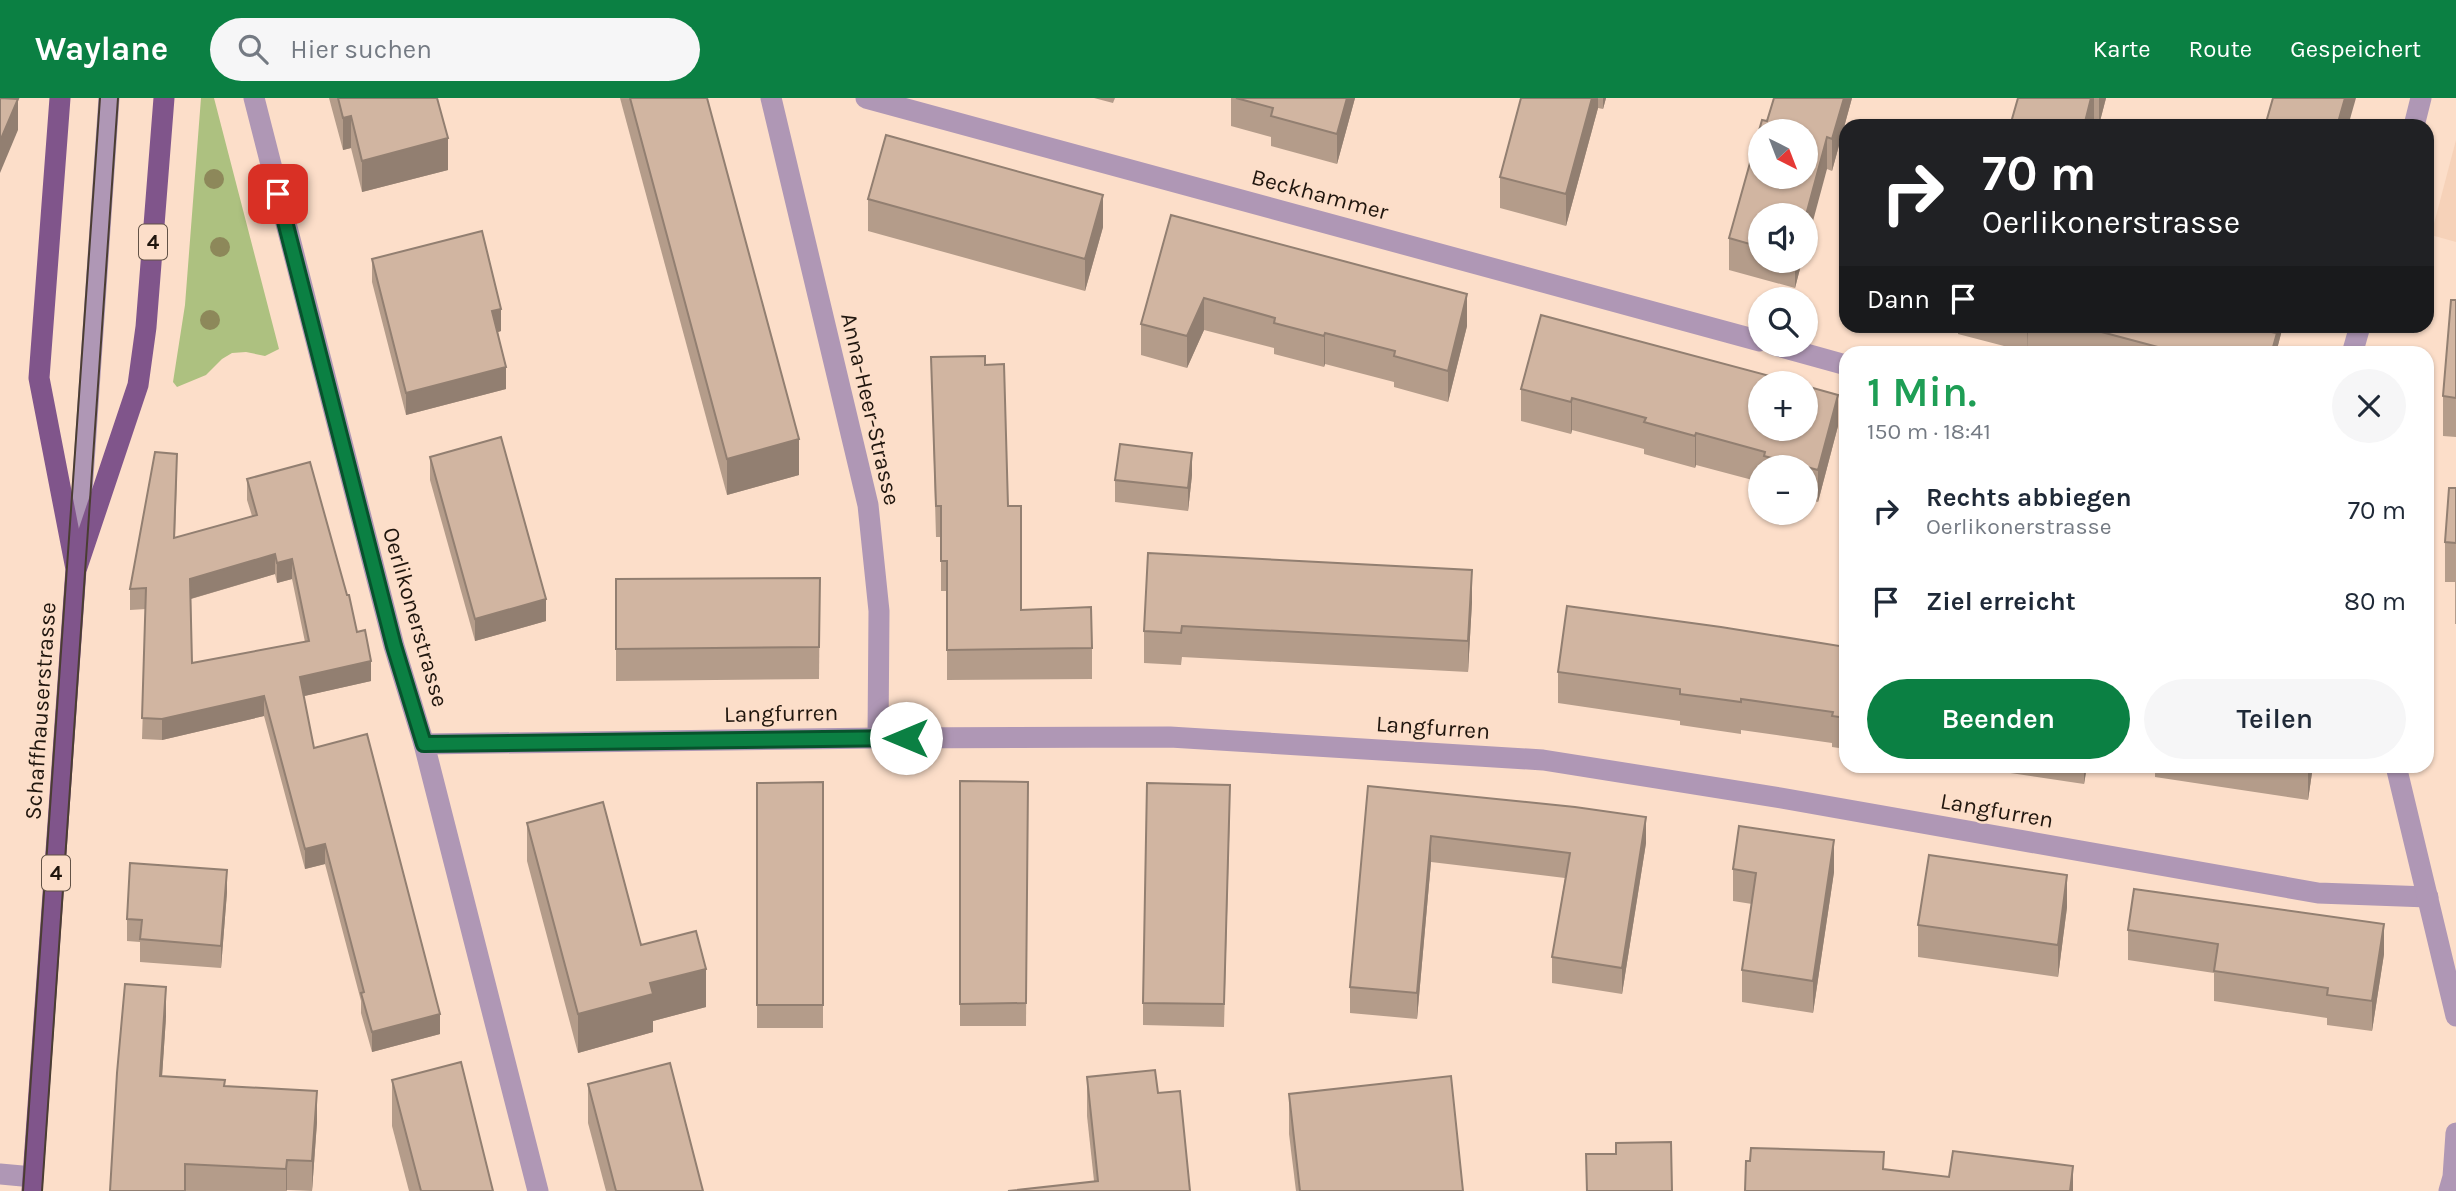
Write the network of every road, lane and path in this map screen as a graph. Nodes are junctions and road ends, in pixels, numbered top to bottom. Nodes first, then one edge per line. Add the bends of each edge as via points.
1 (60, 98) edge
2 (109, 98) edge
3 (164, 98) edge
4 (254, 98) edge
5 (771, 98) edge
6 (866, 98) edge
7 (2421, 98) edge
8 (2416, 119) edge
9 (1748, 338) edge
10 (1817, 357) edge
11 (1839, 363) edge
12 (76, 569) junction
13 (878, 738) junction
14 (424, 744) junction
15 (2398, 773) edge
16 (2428, 897) junction
17 (2456, 1016) edge
18 (2456, 1133) edge
19 (0, 1174) edge
20 (32, 1184) edge
21 (538, 1191) edge
22 (2449, 1191) edge

1 - 12 main road, Schaffhauserstrasse / 4 via 39,379
2 - 12 street
3 - 12 main road, Schaffhauserstrasse / 4 via 138,386
4 - 14 street, Oerlikonerstrasse via 394,646
5 - 13 street, Anna-Heer-Strasse via 868,505 879,611
6 - 9 street, Beckhammer
7 - 8 street
10 - 11 street
12 - 20 main road, Schaffhauserstrasse / 4
13 - 14 street, Langfurren
13 - 16 street, Langfurren via 1170,737 1543,760 2318,893
14 - 21 street, Oerlikonerstrasse
15 - 16 street
16 - 17 street
18 - 22 street
19 - 20 street

